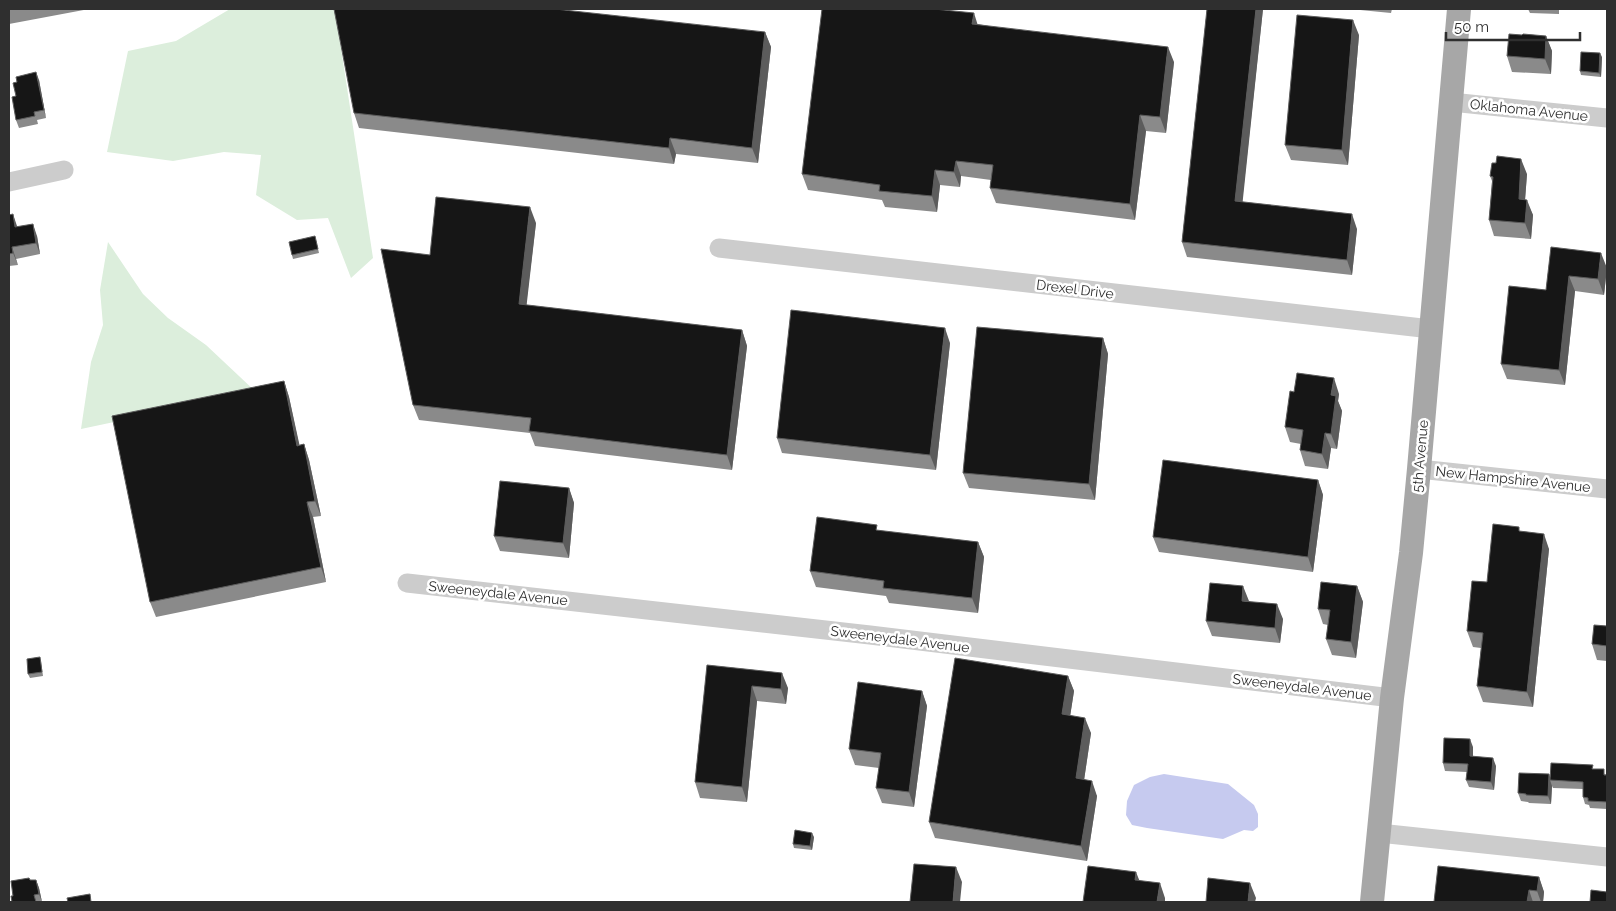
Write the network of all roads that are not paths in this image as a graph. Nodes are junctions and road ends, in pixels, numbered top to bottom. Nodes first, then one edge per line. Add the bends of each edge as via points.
1 (1459, 9) edge
2 (1451, 102) junction
3 (1607, 118) edge
4 (64, 170) dead end
5 (9, 182) edge
6 (719, 248) dead end
7 (1431, 330) junction
8 (1419, 469) junction
9 (1607, 488) edge
10 (407, 583) dead end
11 (1392, 698) junction
12 (1379, 833) junction
13 (1607, 857) edge
14 (1372, 902) edge

1 - 2 main road, 5th Avenue
2 - 3 street, Oklahoma Avenue
2 - 7 main road, 5th Avenue
4 - 5 street
6 - 7 street, Drexel Drive
7 - 8 main road, 5th Avenue
8 - 9 street, New Hampshire Avenue
8 - 11 main road, 5th Avenue
10 - 11 street, Sweeneydale Avenue
11 - 12 main road, 5th Avenue
12 - 13 street
12 - 14 main road, 5th Avenue

